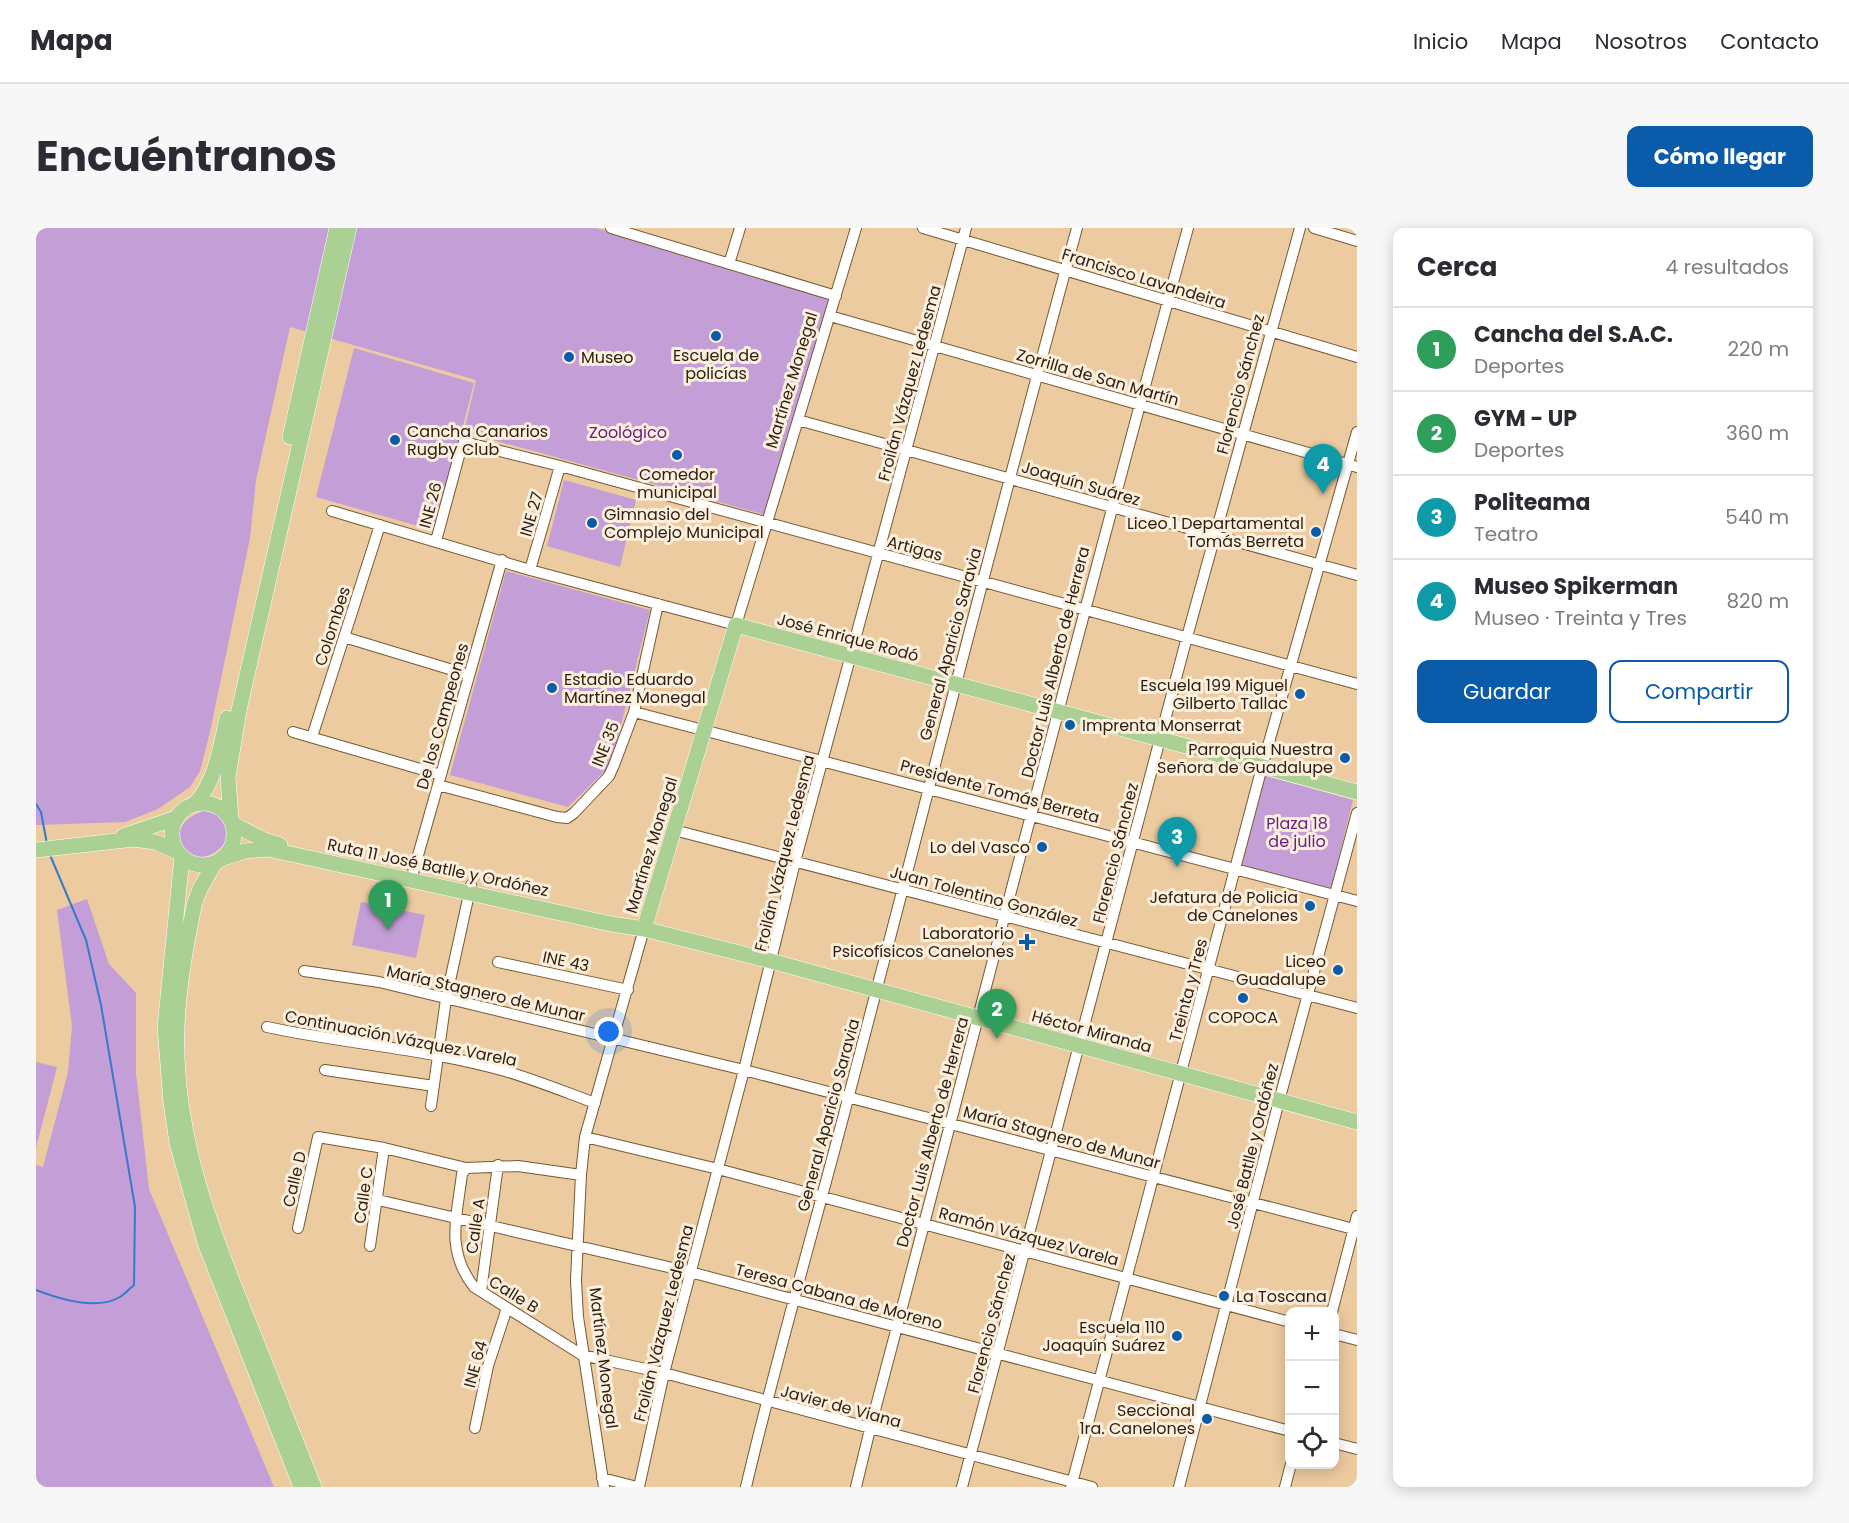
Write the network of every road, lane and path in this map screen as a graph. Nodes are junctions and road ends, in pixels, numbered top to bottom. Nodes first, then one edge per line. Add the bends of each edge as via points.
1 (337, 228) edge
2 (349, 228) edge
3 (610, 228) edge
4 (740, 228) edge
5 (856, 228) edge
6 (923, 228) edge
7 (1077, 228) edge
8 (1188, 228) edge
9 (1300, 228) edge
10 (1314, 228) edge
11 (646, 233) edge
12 (964, 234) edge
13 (1357, 241) edge
14 (729, 264) junction
15 (1065, 270) junction
16 (328, 292) junction
17 (836, 296) junction
18 (1168, 301) junction
19 (323, 313) junction
20 (830, 316) junction
21 (1270, 331) junction
22 (934, 347) junction
23 (1357, 357) edge
24 (1037, 376) junction
25 (1139, 405) junction
26 (798, 420) junction
27 (1357, 432) edge
28 (1242, 433) junction
29 (464, 442) joint
30 (906, 450) junction
31 (560, 466) junction
32 (1352, 466) edge
33 (1010, 479) junction
34 (1110, 508) junction
35 (332, 511) dead end
36 (767, 523) junction
37 (380, 525) junction
38 (1214, 535) junction
39 (436, 541) junction
40 (878, 554) junction
41 (502, 560) junction
42 (1320, 565) junction
43 (530, 570) junction
44 (1357, 575) edge
45 (982, 581) junction
46 (658, 604) junction
47 (1085, 610) junction
48 (736, 625) junction
49 (344, 637) junction
50 (1187, 637) junction
51 (850, 656) junction
52 (1291, 666) junction
53 (469, 675) junction
54 (955, 684) junction
55 (1357, 684) edge
56 (634, 712) junction
57 (1058, 712) junction
58 (704, 730) junction
59 (293, 732) dead end
60 (312, 737) junction
61 (1160, 739) junction
62 (823, 761) junction
63 (1262, 767) junction
64 (439, 780) junction
65 (928, 788) junction
66 (1357, 792) edge
67 (195, 804) junction
68 (1357, 813) edge
69 (1031, 815) junction
70 (177, 818) junction
71 (232, 822) junction
72 (674, 830) junction
73 (109, 841) junction
74 (1132, 841) junction
75 (37, 850) edge
76 (179, 854) junction
77 (219, 861) junction
78 (795, 862) junction
79 (1236, 869) junction
80 (412, 876) junction
81 (470, 888) junction
82 (902, 889) junction
83 (1335, 895) junction
84 (1357, 901) edge
85 (1005, 916) junction
86 (645, 926) junction
87 (1107, 943) junction
88 (771, 962) junction
89 (498, 963) dead end
90 (1208, 969) junction
91 (304, 971) dead end
92 (628, 990) junction
93 (876, 990) junction
94 (1307, 995) junction
95 (446, 999) junction
96 (1357, 1008) edge
97 (978, 1019) junction
98 (267, 1027) dead end
99 (614, 1039) junction
100 (1080, 1047) junction
101 (437, 1057) junction
102 (325, 1070) dead end
103 (744, 1070) junction
104 (1182, 1074) junction
105 (434, 1086) junction
106 (849, 1098) junction
107 (1279, 1101) junction
108 (595, 1103) junction
109 (431, 1106) dead end
110 (1357, 1122) edge
111 (950, 1123) junction
112 (585, 1137) junction
113 (384, 1148) junction
114 (1052, 1149) junction
115 (498, 1166) junction
116 (466, 1168) junction
117 (718, 1169) junction
118 (581, 1175) junction
119 (1155, 1176) junction
120 (822, 1197) junction
121 (378, 1200) junction
122 (1253, 1202) junction
123 (1357, 1216) edge
124 (456, 1218) junction
125 (923, 1224) junction
126 (490, 1226) junction
127 (298, 1228) dead end
128 (1355, 1230) edge
129 (370, 1246) dead end
130 (578, 1246) junction
131 (1026, 1252) junction
132 (690, 1272) junction
133 (1127, 1278) junction
134 (481, 1291) junction
135 (794, 1300) junction
136 (1226, 1305) junction
137 (1333, 1307) edge
138 (507, 1308) junction
139 (1285, 1321) edge
140 (897, 1327) junction
141 (1339, 1335) edge
142 (1357, 1340) edge
143 (998, 1354) junction
144 (582, 1355) junction
145 (664, 1374) junction
146 (1099, 1382) junction
147 (766, 1401) junction
148 (1199, 1407) junction
149 (475, 1428) dead end
150 (870, 1429) junction
151 (1285, 1430) edge
152 (1339, 1444) edge
153 (1357, 1449) edge
154 (971, 1456) junction
155 (1290, 1469) edge
156 (603, 1483) edge
157 (1071, 1484) edge
158 (302, 1487) edge
159 (314, 1487) edge
160 (638, 1487) edge
161 (746, 1487) edge
162 (856, 1487) edge
163 (962, 1487) edge
164 (1092, 1487) edge
165 (1179, 1487) edge
166 (1285, 1487) edge

1 - 16 highway
2 - 16 highway
3 - 11 street
4 - 14 street
5 - 17 street, Martínez Monegal
6 - 12 street, Francisco Lavandeira
7 - 15 street, General Aparicio Saravia
8 - 18 street, Doctor Luis Alberto de Herrera
9 - 21 street, Florencio Sánchez
10 - 13 street
11 - 14 street
12 - 15 street, Francisco Lavandeira
12 - 22 street, Froilán Vázquez Ledesma
14 - 17 street
15 - 18 street, Francisco Lavandeira
15 - 24 street, General Aparicio Saravia
16 - 19 highway
17 - 20 street, Martínez Monegal
18 - 21 street, Francisco Lavandeira
18 - 25 street, Doctor Luis Alberto de Herrera
19 - 67 highway via 221,747 209,785
19 - 71 highway via 234,734 228,777
20 - 22 street, Zorrilla de San Martín
20 - 26 street, Martínez Monegal
21 - 23 street, Francisco Lavandeira
21 - 28 street, Florencio Sánchez
22 - 24 street, Zorrilla de San Martín
22 - 30 street, Froilán Vázquez Ledesma
24 - 25 street, Zorrilla de San Martín
24 - 33 street, General Aparicio Saravia
25 - 28 street, Zorrilla de San Martín
25 - 34 street, Doctor Luis Alberto de Herrera
26 - 30 street, Joaquín Suárez
26 - 36 street, Martínez Monegal
27 - 32 street, Treinta y Tres
28 - 32 street, Zorrilla de San Martín
28 - 38 street, Florencio Sánchez
29 - 31 street, Artigas
29 - 39 street, INE 26
30 - 33 street, Joaquín Suárez
30 - 40 street, Froilán Vázquez Ledesma
31 - 36 street, Artigas
31 - 43 street, INE 27
32 - 42 street, Treinta y Tres
33 - 34 street, Joaquín Suárez
33 - 45 street, General Aparicio Saravia
34 - 38 street, Joaquín Suárez
34 - 47 street, Doctor Luis Alberto de Herrera
35 - 37 street, José Enrique Rodó
36 - 40 street, Artigas
36 - 48 street, Martínez Monegal
37 - 39 street, José Enrique Rodó
37 - 49 street, Colombes
38 - 42 street, Joaquín Suárez
38 - 50 street, Florencio Sánchez
39 - 41 street, José Enrique Rodó
40 - 45 street, Artigas
40 - 51 street, Froilán Vázquez Ledesma
41 - 43 street, José Enrique Rodó
41 - 53 street, De los Campeones
42 - 44 street, Joaquín Suárez
42 - 52 street, Treinta y Tres
43 - 46 street, José Enrique Rodó
45 - 47 street, Artigas
45 - 54 street, General Aparicio Saravia
46 - 48 street, José Enrique Rodó
46 - 56 street, INE 35
47 - 50 street, Artigas
47 - 57 street, Doctor Luis Alberto de Herrera
48 - 51 highway, José Enrique Rodó
48 - 58 highway, Martínez Monegal
49 - 53 street
49 - 60 street, Colombes
50 - 52 street, Artigas
50 - 61 street, Florencio Sánchez
51 - 54 highway, José Enrique Rodó
51 - 62 street, Froilán Vázquez Ledesma
52 - 55 street, Artigas
52 - 63 street, Treinta y Tres
53 - 64 street, De los Campeones
54 - 57 highway, José Enrique Rodó
54 - 65 street, General Aparicio Saravia
56 - 58 street, Presidente Tomás Berreta
56 - 64 street, INE 35 via 609,776 567,818
57 - 61 highway, José Enrique Rodó
57 - 69 street, Doctor Luis Alberto de Herrera
58 - 62 street, Presidente Tomás Berreta
58 - 72 highway, Martínez Monegal
59 - 60 street
60 - 64 street
61 - 63 highway, José Enrique Rodó
61 - 74 street, Florencio Sánchez
62 - 65 street, Presidente Tomás Berreta
62 - 78 street, Froilán Vázquez Ledesma
63 - 66 highway, José Enrique Rodó
63 - 79 street, Treinta y Tres
64 - 80 street, De los Campeones
65 - 69 street, Presidente Tomás Berreta
65 - 82 street, General Aparicio Saravia
67 - 70 highway
67 - 71 highway via 215,806
68 - 83 street, José Batlle y Ordóñez
69 - 74 street, Presidente Tomás Berreta
69 - 85 street, Doctor Luis Alberto de Herrera
70 - 73 highway
70 - 76 highway via 172,834
71 - 77 highway via 232,846
71 - 80 highway, Ruta 11 José Batlle y Ordóñez via 275,844
72 - 78 street, Juan Tolentino González
72 - 86 highway, Martínez Monegal
73 - 75 highway
73 - 76 highway via 145,840
74 - 79 street, Presidente Tomás Berreta
74 - 87 street, Florencio Sánchez
76 - 77 highway via 194,864 207,866
76 - 158 highway via 165,1027 177,1143 205,1243
77 - 80 highway, Ruta 11 José Batlle y Ordóñez via 245,851 268,849
77 - 159 highway via 195,902 178,998 178,1075 202,1199
78 - 82 street, Juan Tolentino González
78 - 88 street, Froilán Vázquez Ledesma
79 - 83 street, Presidente Tomás Berreta
79 - 90 street, Treinta y Tres
80 - 81 highway, Ruta 11 José Batlle y Ordóñez
81 - 86 highway, Ruta 11 José Batlle y Ordóñez via 611,924
81 - 95 street
82 - 85 street, Juan Tolentino González
82 - 93 street, General Aparicio Saravia
83 - 84 street, Presidente Tomás Berreta
83 - 94 street, José Batlle y Ordóñez
85 - 87 street, Juan Tolentino González
85 - 97 street, Doctor Luis Alberto de Herrera
86 - 88 highway, Héctor Miranda
86 - 92 street, Martínez Monegal
87 - 90 street, Juan Tolentino González
87 - 100 street, Florencio Sánchez
88 - 93 highway, Héctor Miranda
88 - 103 street, Froilán Vázquez Ledesma
89 - 92 street, INE 43
90 - 94 street, Juan Tolentino González
90 - 104 street, Treinta y Tres
91 - 95 street, María Stagnero de Munar via 379,982
92 - 99 street, Martínez Monegal
93 - 97 highway, Héctor Miranda
93 - 106 street, General Aparicio Saravia
94 - 96 street, Juan Tolentino González
94 - 107 street, José Batlle y Ordóñez
95 - 99 street, María Stagnero de Munar
95 - 101 street
97 - 100 highway, Héctor Miranda
97 - 111 street, Doctor Luis Alberto de Herrera
98 - 101 street, Continuación Vázquez Varela
99 - 103 street, María Stagnero de Munar
99 - 108 street, Martínez Monegal
100 - 104 highway, Héctor Miranda
100 - 114 street, Florencio Sánchez
101 - 105 street
101 - 108 street, Continuación Vázquez Varela via 506,1071
102 - 105 street
103 - 106 street, María Stagnero de Munar
103 - 117 street, Froilán Vázquez Ledesma
104 - 107 highway, Héctor Miranda
104 - 119 street, Treinta y Tres
105 - 109 street
106 - 111 street, María Stagnero de Munar
106 - 120 street, General Aparicio Saravia
107 - 110 highway, Héctor Miranda
107 - 122 street, José Batlle y Ordóñez
108 - 112 street, Martínez Monegal
111 - 114 street, María Stagnero de Munar
111 - 125 street, Doctor Luis Alberto de Herrera
112 - 117 street, Ramón Vázquez Varela
112 - 118 street, Martínez Monegal
113 - 116 street
113 - 121 street, Calle C
113 - 127 street, Calle D via 318,1137
114 - 119 street, María Stagnero de Munar
114 - 131 street, Florencio Sánchez
115 - 116 street
115 - 118 street
115 - 126 street, Calle A
116 - 124 street, Calle B
117 - 120 street, Ramón Vázquez Varela
117 - 132 street, Froilán Vázquez Ledesma
118 - 130 street, Martínez Monegal
119 - 122 street, María Stagnero de Munar
119 - 133 street, Treinta y Tres
120 - 125 street, Ramón Vázquez Varela
120 - 135 street, General Aparicio Saravia
121 - 124 street, Teresa Cabana de Moreno
121 - 129 street, Calle C
122 - 128 street, María Stagnero de Munar
122 - 136 street, José Batlle y Ordóñez
123 - 128 street
124 - 126 street, Teresa Cabana de Moreno
124 - 134 street, Calle B via 454,1241 461,1264 465,1275
125 - 131 street, Ramón Vázquez Varela
125 - 140 street, Doctor Luis Alberto de Herrera
126 - 130 street, Teresa Cabana de Moreno
126 - 134 street, Calle A
128 - 137 street
130 - 132 street, Teresa Cabana de Moreno
130 - 144 street, Martínez Monegal
131 - 133 street, Ramón Vázquez Varela
131 - 143 street, Florencio Sánchez
132 - 135 street, Teresa Cabana de Moreno
132 - 145 street, Froilán Vázquez Ledesma
133 - 136 street, Ramón Vázquez Varela
133 - 146 street, Treinta y Tres
134 - 138 street, Calle B
135 - 140 street, Teresa Cabana de Moreno
135 - 147 street, General Aparicio Saravia
136 - 139 street, Ramón Vázquez Varela
136 - 148 street, José Batlle y Ordóñez
138 - 144 street, Calle B
138 - 149 street, INE 64 via 488,1366
140 - 143 street, Teresa Cabana de Moreno
140 - 150 street, Doctor Luis Alberto de Herrera
141 - 142 street
143 - 146 street, Teresa Cabana de Moreno
143 - 154 street, Florencio Sánchez
144 - 145 street, Javier de Viana
144 - 156 street, Martínez Monegal
145 - 147 street, Javier de Viana
145 - 160 street, Froilán Vázquez Ledesma
146 - 148 street, Teresa Cabana de Moreno
146 - 157 street, Treinta y Tres
147 - 150 street, Javier de Viana
147 - 161 street, General Aparicio Saravia
148 - 151 street, Teresa Cabana de Moreno
148 - 165 street, José Batlle y Ordóñez
150 - 154 street, Javier de Viana
150 - 162 street, Doctor Luis Alberto de Herrera
152 - 153 street
154 - 157 street, Javier de Viana
154 - 163 street, Florencio Sánchez
155 - 166 street
156 - 160 street
157 - 164 street, Javier de Viana

